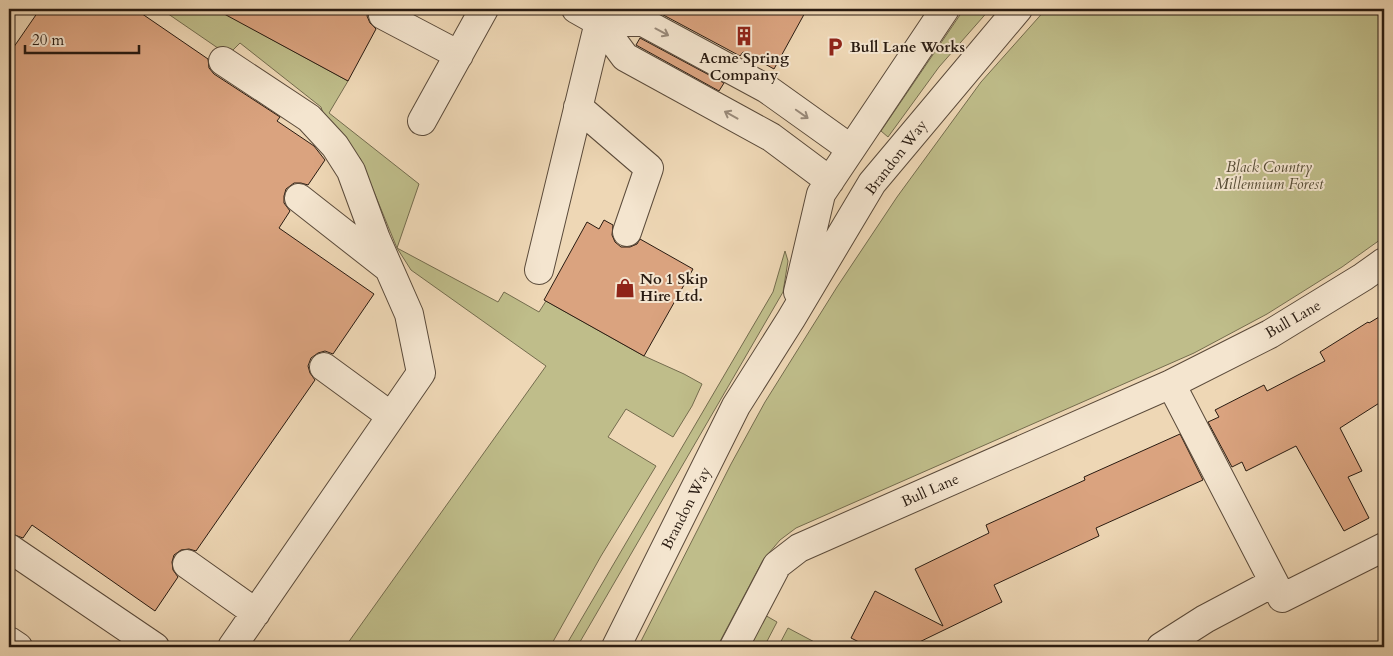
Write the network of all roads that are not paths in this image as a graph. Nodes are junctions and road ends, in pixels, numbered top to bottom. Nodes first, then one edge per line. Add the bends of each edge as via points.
1 (484, 9) edge
2 (945, 9) edge
3 (1018, 9) edge
4 (383, 15) dead end
5 (587, 15) edge
6 (459, 54) junction
7 (223, 61) dead end
8 (578, 107) junction
9 (422, 121) dead end
10 (851, 149) junction
11 (830, 181) junction
12 (299, 198) dead end
13 (627, 232) dead end
14 (1384, 262) edge
15 (389, 269) junction
16 (540, 270) dead end
17 (791, 319) junction
18 (324, 367) dead end
19 (1171, 384) junction
20 (391, 416) junction
21 (1384, 547) edge
22 (9, 548) edge
23 (187, 564) dead end
24 (1278, 590) junction
25 (256, 613) junction
26 (9, 641) edge
27 (18, 647) edge
28 (155, 647) edge
29 (232, 647) edge
30 (616, 647) edge
31 (734, 647) edge
32 (1161, 647) edge

1 - 6 street
2 - 10 street, Brandon Way
3 - 17 street, Brandon Way via 872,183
4 - 6 street
5 - 8 street
5 -> 10 street via 643,22 767,89
11 -> 5 street via 771,137 625,57
6 - 9 street
7 - 15 street via 309,118 336,146 351,171
8 - 13 street via 649,168
8 - 16 street
10 - 11 street, Brandon Way
11 - 17 street, Brandon Way via 821,194
12 - 15 street
14 - 19 street, Bull Lane via 1270,334
15 - 20 street via 409,314 421,373
17 - 30 street, Brandon Way via 736,406
18 - 20 street
19 - 24 street
19 - 31 street, Bull Lane via 799,548 777,565
20 - 25 street
21 - 24 street
22 - 28 street
23 - 25 street
24 - 32 street via 1205,619
25 - 29 street
26 - 27 street

